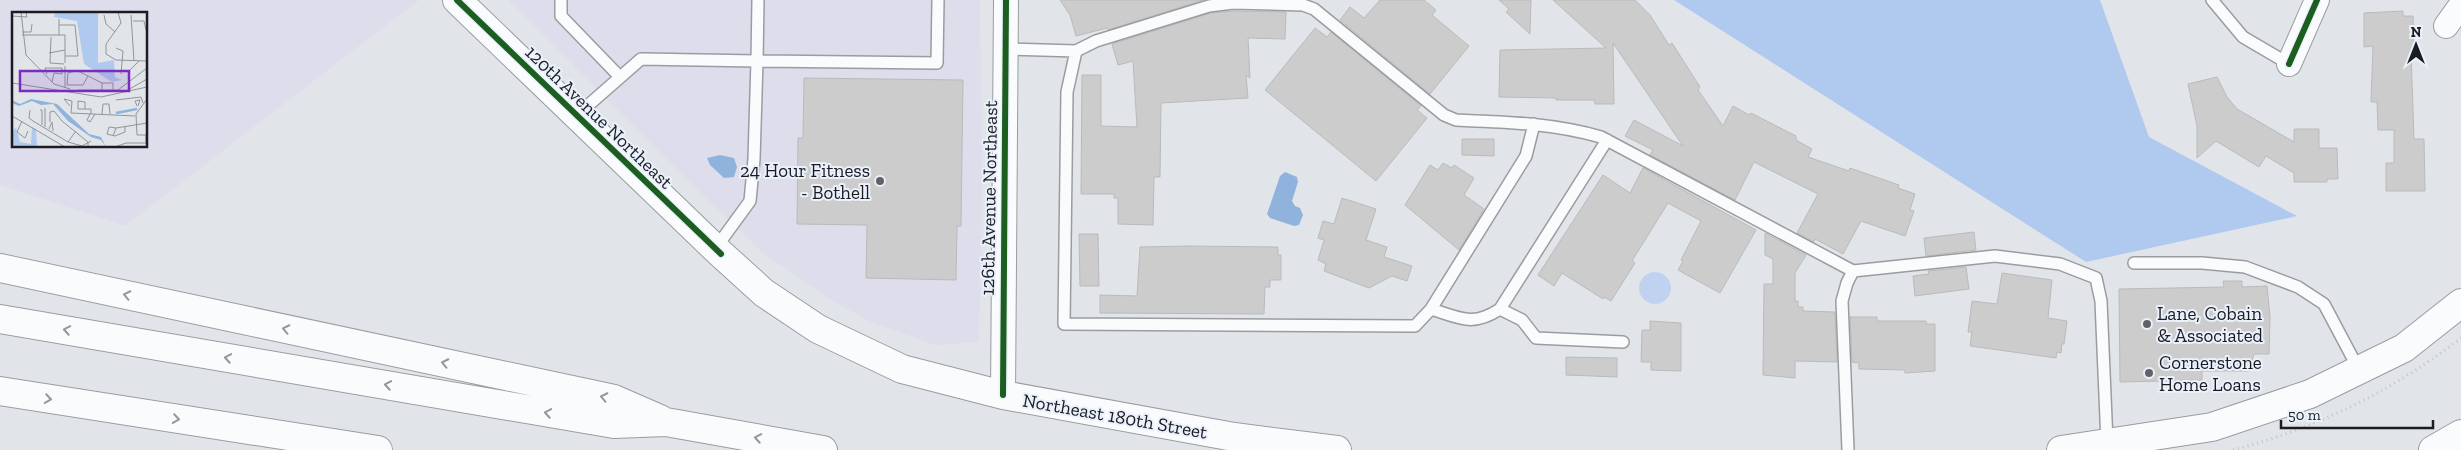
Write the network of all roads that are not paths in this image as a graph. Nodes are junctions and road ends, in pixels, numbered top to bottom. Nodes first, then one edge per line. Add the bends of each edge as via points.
1 (457, 0) edge
2 (561, 0) edge
3 (758, 0) edge
4 (938, 0) edge
5 (1006, 0) edge
6 (2212, 0) edge
7 (2317, 0) edge
8 (2461, 5) edge
9 (2446, 26) dead end
10 (1006, 49) junction
11 (1076, 51) junction
12 (757, 61) junction
13 (2288, 64) joint
14 (619, 76) junction
15 (576, 116) junction
16 (1534, 124) junction
17 (1607, 140) junction
18 (718, 251) junction
19 (2134, 263) dead end
20 (0, 268) edge
21 (1853, 271) junction
22 (2461, 304) edge
23 (1431, 309) junction
24 (1500, 309) junction
25 (0, 319) edge
26 (1623, 342) dead end
27 (2359, 370) junction
28 (0, 391) edge
29 (1002, 395) junction
30 (666, 422) junction
31 (2461, 434) edge
32 (2107, 444) junction
33 (378, 450) edge
34 (823, 450) edge
35 (1337, 450) edge
36 (1848, 450) edge
37 (2061, 450) edge
38 (2433, 450) edge

1 - 15 main road, 120th Avenue Northeast
2 - 14 lane via 561,16
3 - 12 lane
4 - 12 lane via 938,63
5 - 10 street, 126th Avenue Northeast
6 - 13 lane via 2243,37
7 - 13 street
8 - 9 street
10 - 11 lane
10 - 29 street, 126th Avenue Northeast
11 - 16 lane via 1096,41 1209,6 1233,3 1303,5 1314,9 1444,115 1456,120
11 - 23 lane via 1067,92 1064,324 1415,326
12 - 14 lane via 641,59
12 - 18 lane via 750,201
14 - 15 lane
15 - 18 main road, 120th Avenue Northeast
16 - 17 lane via 1568,128
16 - 23 lane via 1526,156
17 - 21 lane
17 - 24 lane
18 - 29 main road, Northeast 180th Street via 764,293 818,330 902,368
19 - 27 lane via 2246,267 2298,287 2324,304
30 -> 20 main road via 614,400
21 - 32 lane via 1995,256 2060,264 2096,278 2101,301
21 - 36 lane via 1842,301
22 - 27 main road via 2404,348
23 - 24 lane via 1466,320 1487,318
24 - 26 lane via 1522,320 1536,338
30 -> 25 main road via 614,424
27 - 32 main road via 2310,394 2212,427
28 -> 33 main road
29 - 35 main road, Northeast 180th Street via 1234,437
34 -> 30 main road
31 - 38 main road
32 - 37 main road

